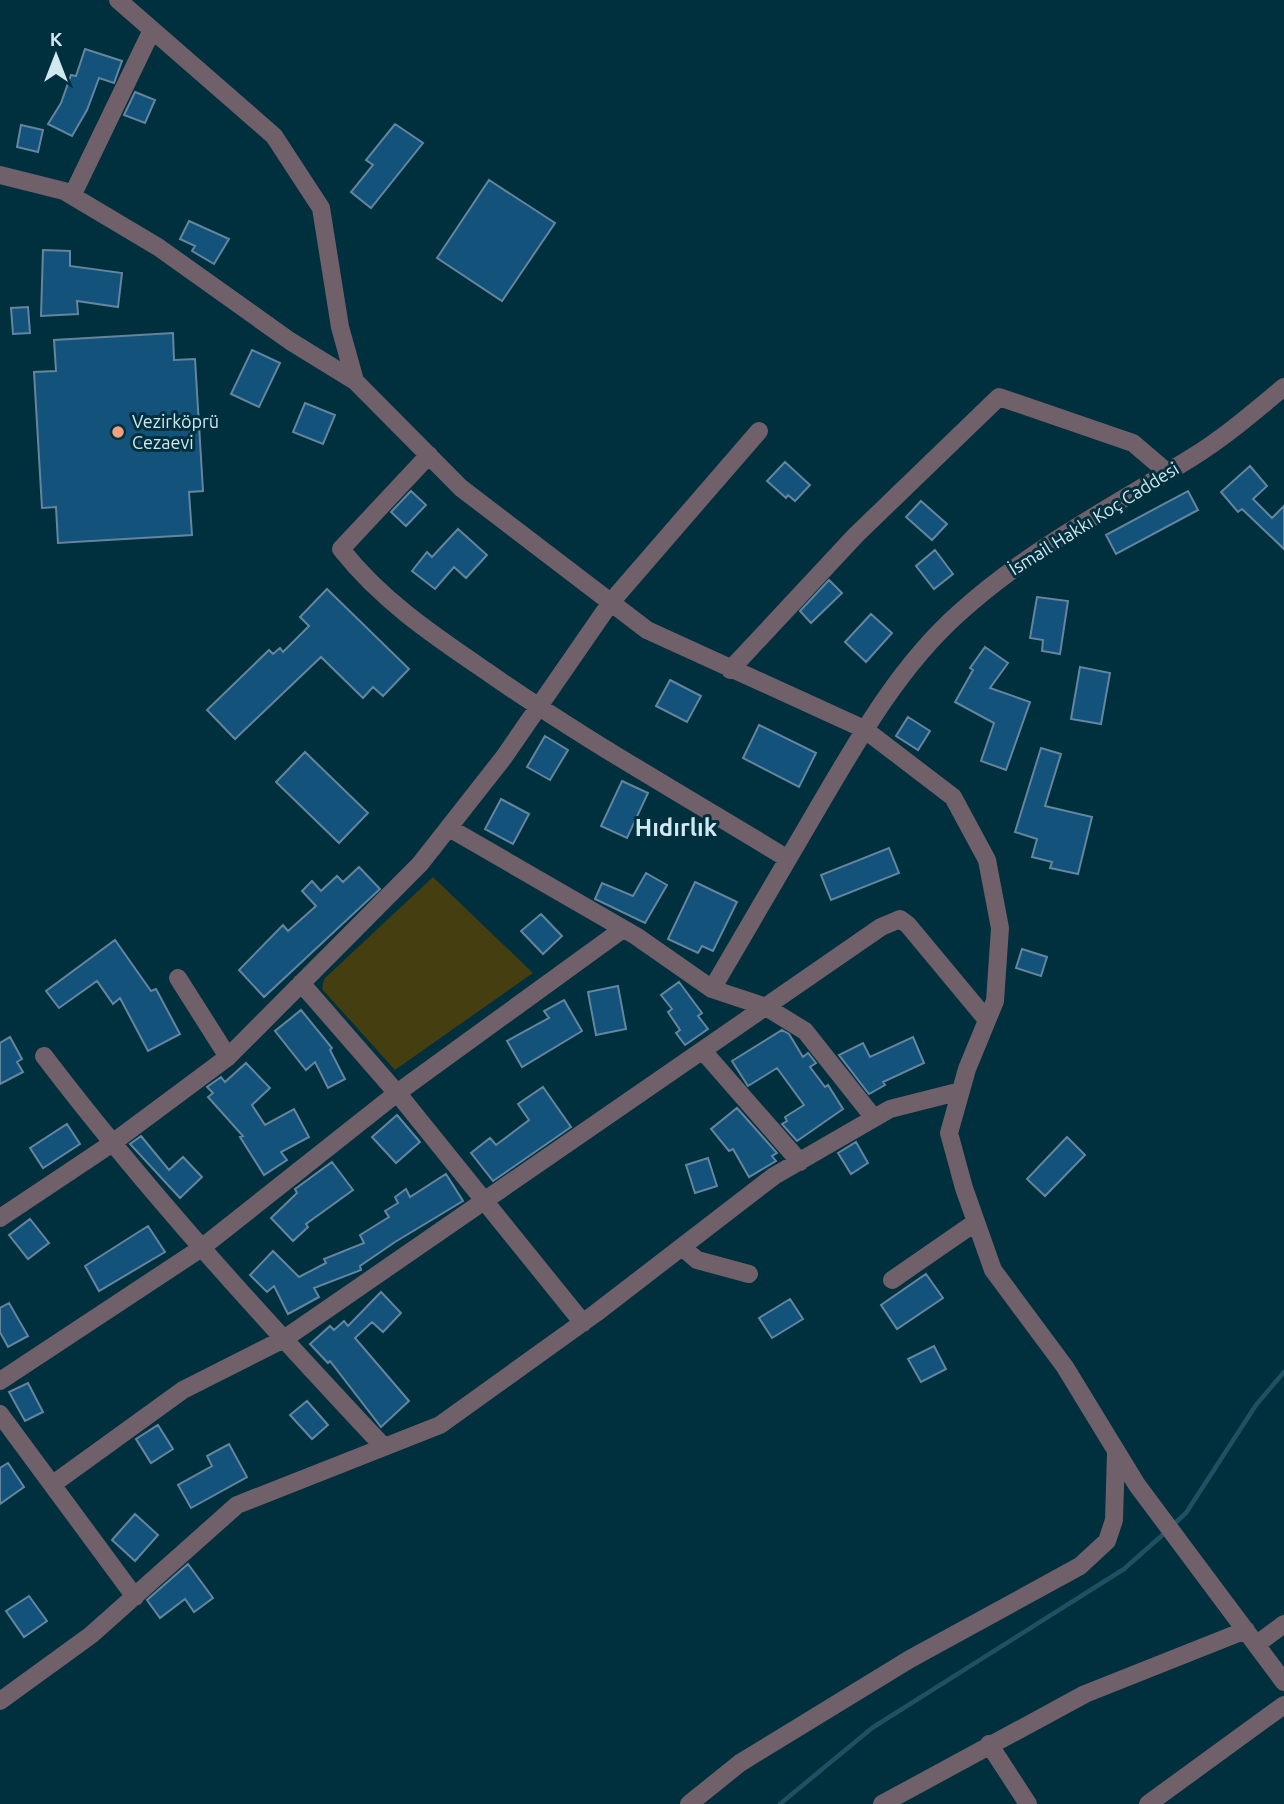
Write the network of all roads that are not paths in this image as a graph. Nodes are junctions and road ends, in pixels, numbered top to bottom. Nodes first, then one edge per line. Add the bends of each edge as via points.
1 (118, 0) edge
2 (152, 30) junction
3 (0, 175) edge
4 (72, 196) junction
5 (355, 381) junction
6 (1284, 387) edge
7 (759, 431) dead end
8 (429, 455) junction
9 (1167, 472) junction
10 (611, 602) junction
11 (730, 670) junction
12 (538, 708) junction
13 (864, 729) junction
14 (449, 828) junction
15 (788, 859) junction
16 (623, 929) junction
17 (178, 978) dead end
18 (301, 983) junction
19 (712, 989) junction
20 (766, 1007) junction
21 (987, 1020) junction
22 (703, 1051) junction
23 (44, 1056) dead end
24 (228, 1057) junction
25 (961, 1091) junction
26 (397, 1093) junction
27 (874, 1118) junction
28 (111, 1144) junction
29 (800, 1162) junction
30 (484, 1201) junction
31 (0, 1218) edge
32 (976, 1222) junction
33 (682, 1247) junction
34 (201, 1249) junction
35 (749, 1274) dead end
36 (892, 1280) dead end
37 (583, 1323) junction
38 (284, 1339) junction
39 (0, 1381) edge
40 (0, 1414) edge
41 (383, 1446) junction
42 (1116, 1451) junction
43 (53, 1484) junction
44 (135, 1597) junction
45 (1284, 1624) edge
46 (1247, 1631) junction
47 (1284, 1682) edge
48 (0, 1701) edge
49 (1284, 1705) edge
50 (989, 1744) junction
51 (689, 1804) edge
52 (882, 1804) edge
53 (1028, 1804) edge
54 (1148, 1804) edge

1 - 2 street
2 - 4 street
2 - 5 street via 274,136 321,208 340,327
3 - 4 street
4 - 5 street via 158,247
5 - 8 street
6 - 9 street, İsmail Hakkı Koç Caddesi via 1228,433
7 - 10 street
8 - 10 street via 461,488
8 - 12 street via 341,549 392,604
9 - 11 street via 1133,443 999,397 856,535
9 - 13 street, İsmail Hakkı Koç Caddesi via 1042,549 957,614 897,681
10 - 11 street via 647,631
10 - 12 street
11 - 13 street
12 - 14 street
12 - 15 street
13 - 15 street, İsmail Hakkı Koç Caddesi
13 - 21 street via 953,797 988,860 1000,928 995,1001
14 - 16 street
14 - 18 street via 420,864
15 - 19 street, İsmail Hakkı Koç Caddesi
16 - 19 street
16 - 26 street
17 - 24 street
18 - 24 street
18 - 26 street
19 - 20 street
20 - 21 street via 881,926 900,919
20 - 22 street
20 - 27 street via 805,1031
21 - 25 street
22 - 29 street
22 - 30 street
23 - 28 street
24 - 28 street
25 - 27 street via 890,1109
25 - 32 street via 949,1133
26 - 30 street
26 - 34 street
27 - 29 street
28 - 31 street
28 - 34 street
29 - 33 street
30 - 37 street
30 - 38 street
32 - 36 street
32 - 42 street via 993,1270 1065,1367
33 - 35 street via 697,1260
33 - 37 street
34 - 38 street
34 - 39 street
37 - 41 street via 440,1425
38 - 41 street
38 - 43 street via 183,1390
40 - 43 street
41 - 44 street via 237,1505
42 - 46 street
42 - 51 street via 1114,1520 1107,1541 1080,1566 910,1659 740,1763
43 - 44 street
44 - 48 street
45 - 46 street
46 - 47 street
46 - 50 street via 1085,1694
49 - 54 street
50 - 52 street
50 - 53 street

